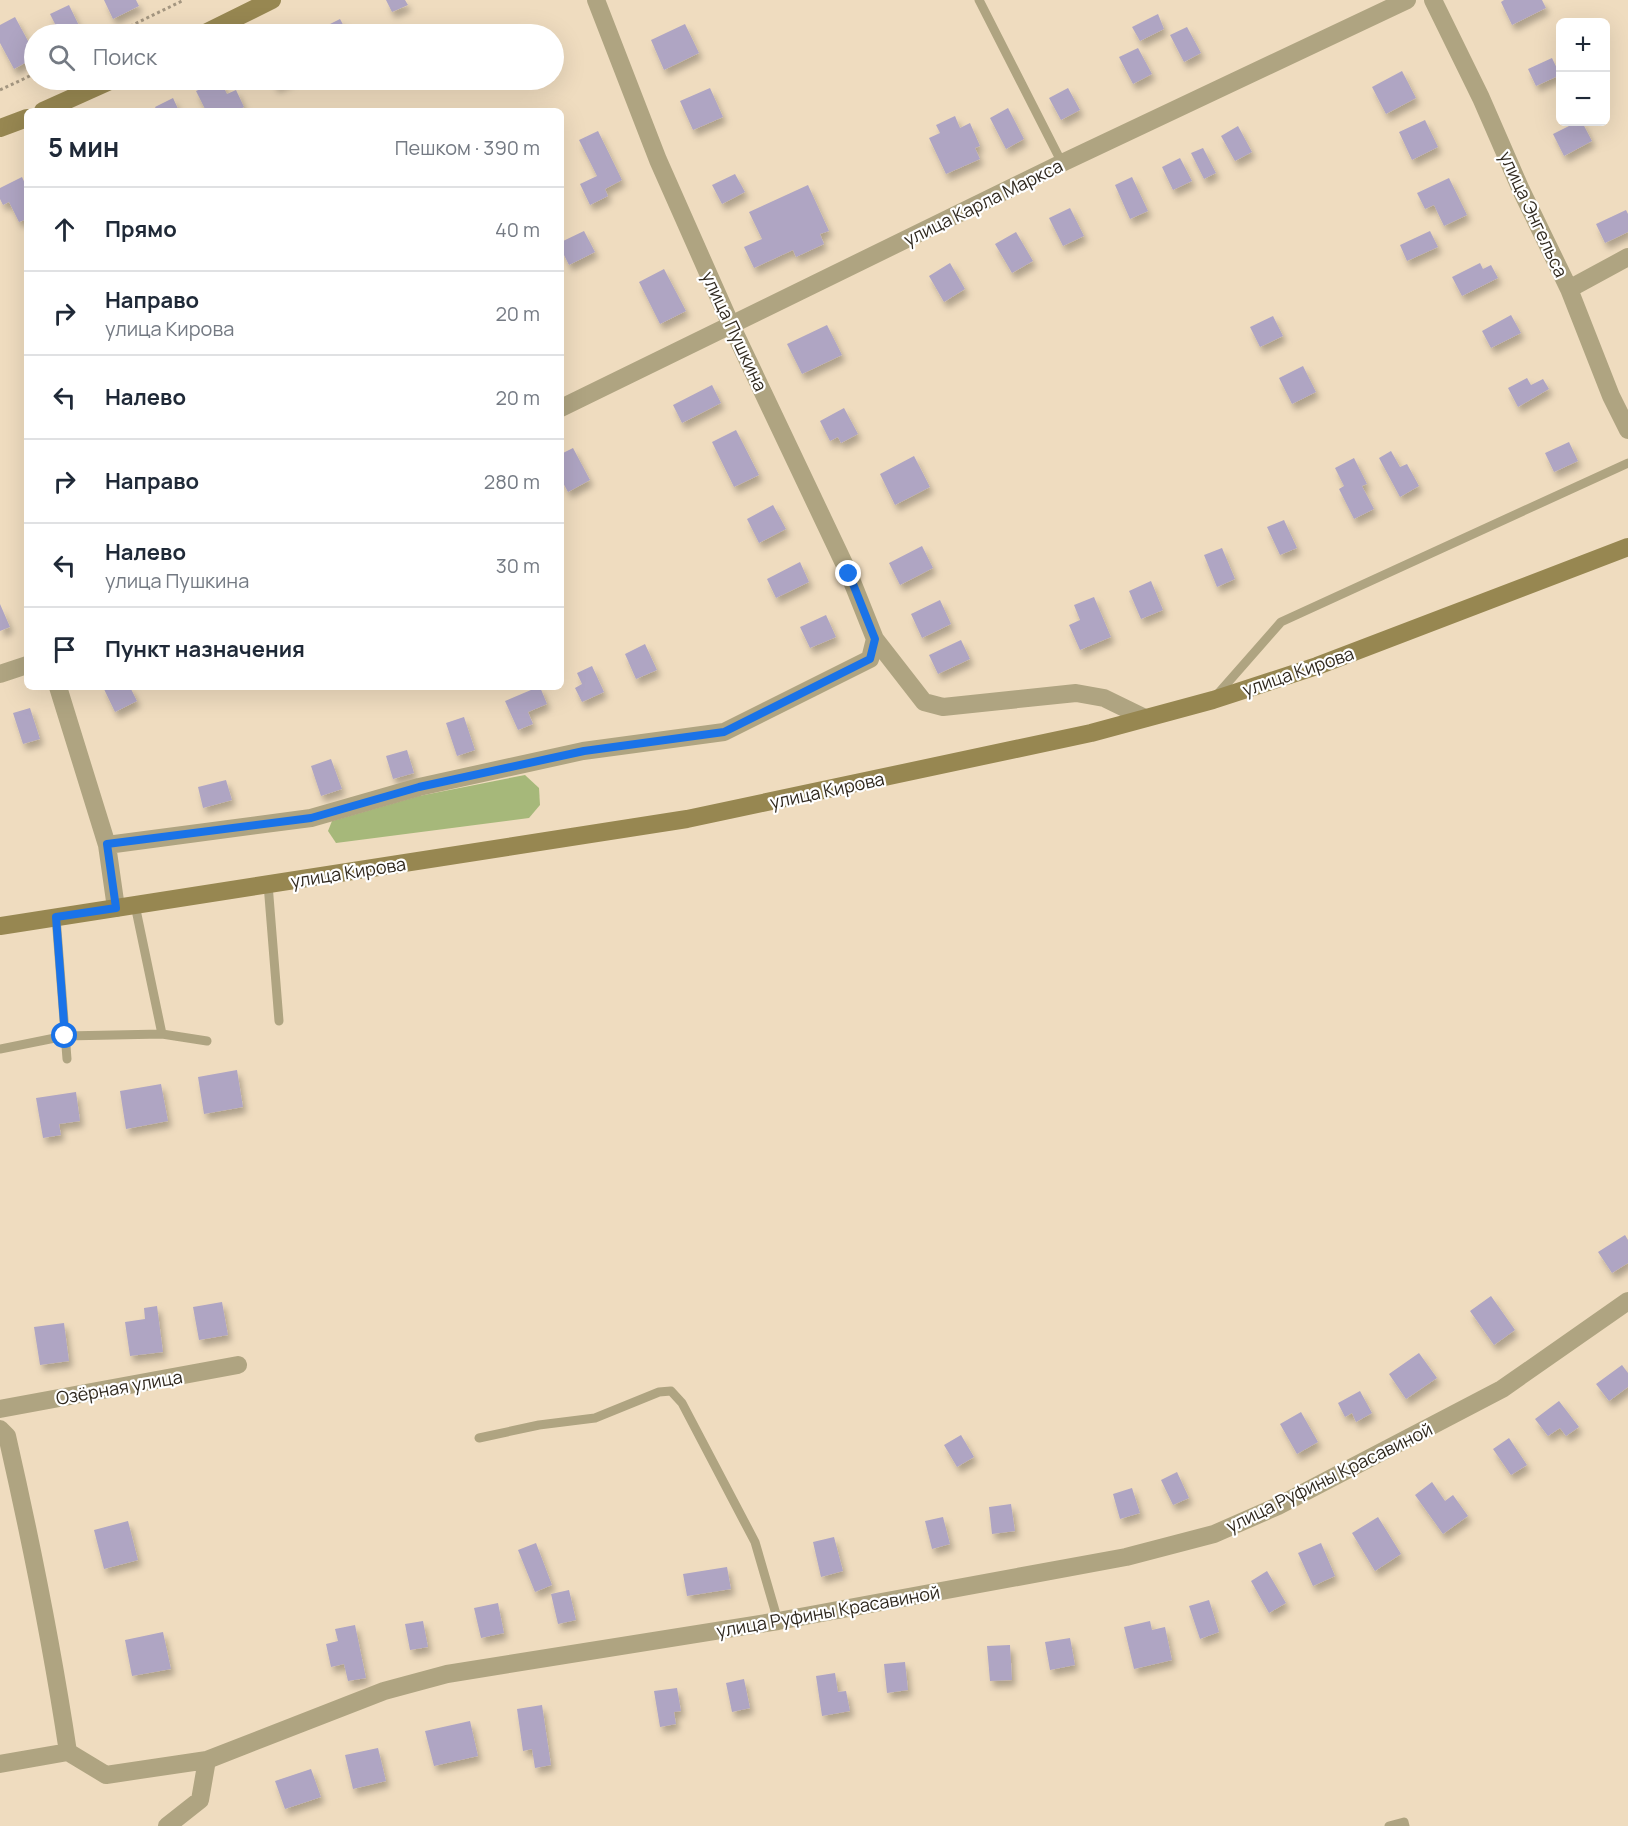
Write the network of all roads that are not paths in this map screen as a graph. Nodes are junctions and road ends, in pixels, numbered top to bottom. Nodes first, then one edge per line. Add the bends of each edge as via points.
1 (272, 0) edge
2 (596, 0) edge
3 (979, 0) edge
4 (1407, 0) edge
5 (1433, 0) edge
6 (223, 24) edge
7 (90, 90) edge
8 (50, 108) edge
9 (24, 119) edge
10 (0, 128) edge
11 (1062, 163) junction
12 (1628, 257) edge
13 (1569, 289) junction
14 (731, 325) junction
15 (564, 407) edge
16 (1628, 429) edge
17 (1628, 463) edge
18 (1628, 546) edge
19 (875, 639) junction
20 (24, 666) edge
21 (0, 674) edge
22 (59, 690) edge
23 (1212, 699) junction
24 (1145, 718) junction
25 (107, 844) junction
26 (268, 884) junction
27 (135, 905) junction
28 (116, 908) junction
29 (56, 917) junction
30 (0, 926) edge
31 (279, 1021) dead end
32 (162, 1034) junction
33 (65, 1036) junction
34 (207, 1041) dead end
35 (0, 1049) edge
36 (67, 1059) dead end
37 (1628, 1301) edge
38 (238, 1365) dead end
39 (0, 1409) edge
40 (0, 1429) edge
41 (479, 1438) dead end
42 (778, 1621) junction
43 (68, 1752) junction
44 (207, 1760) junction
45 (0, 1764) edge
46 (167, 1826) edge
47 (1389, 1826) edge
48 (1405, 1826) edge

1 - 6 main road
2 - 14 street, улица Пушкина via 658,160
3 - 11 lane
4 - 11 street, улица Карла Маркса
5 - 13 street, улица Энгельса
7 - 8 main road
9 - 10 main road
11 - 14 street, улица Карла Маркса
12 - 13 street
13 - 16 street, улица Энгельса
14 - 15 street, улица Карла Маркса
14 - 19 street, улица Пушкина via 849,574
17 - 23 lane via 1281,622
18 - 23 main road, улица Кирова via 1317,666
19 - 24 street, улица Пушкина via 924,702 943,707 1076,693 1104,698
19 - 25 street via 870,659 724,732 584,751 419,787 311,818
20 - 21 street
22 - 25 street
23 - 24 main road, улица Кирова
24 - 26 main road, улица Кирова via 1080,736 687,819
25 - 28 street
26 - 27 main road, улица Кирова
26 - 31 lane
27 - 28 main road, улица Кирова
27 - 32 lane
28 - 29 main road, улица Кирова
29 - 30 main road, улица Кирова
29 - 33 lane
32 - 33 lane
32 - 34 lane
33 - 35 lane
33 - 36 lane
37 - 42 street, улица Руфины Красавиной via 1502,1389 1278,1506 1214,1534 1126,1557
38 - 39 street, Озёрная улица
40 - 43 street via 7,1436 31,1542
41 - 42 lane via 596,1418 659,1392 671,1391 682,1403 755,1542
42 - 44 street, улица Руфины Красавиной via 447,1674 384,1691
43 - 44 street, улица Руфины Красавиной via 106,1775
43 - 45 street
44 - 46 street via 200,1800
47 - 48 lane via 1404,1822

